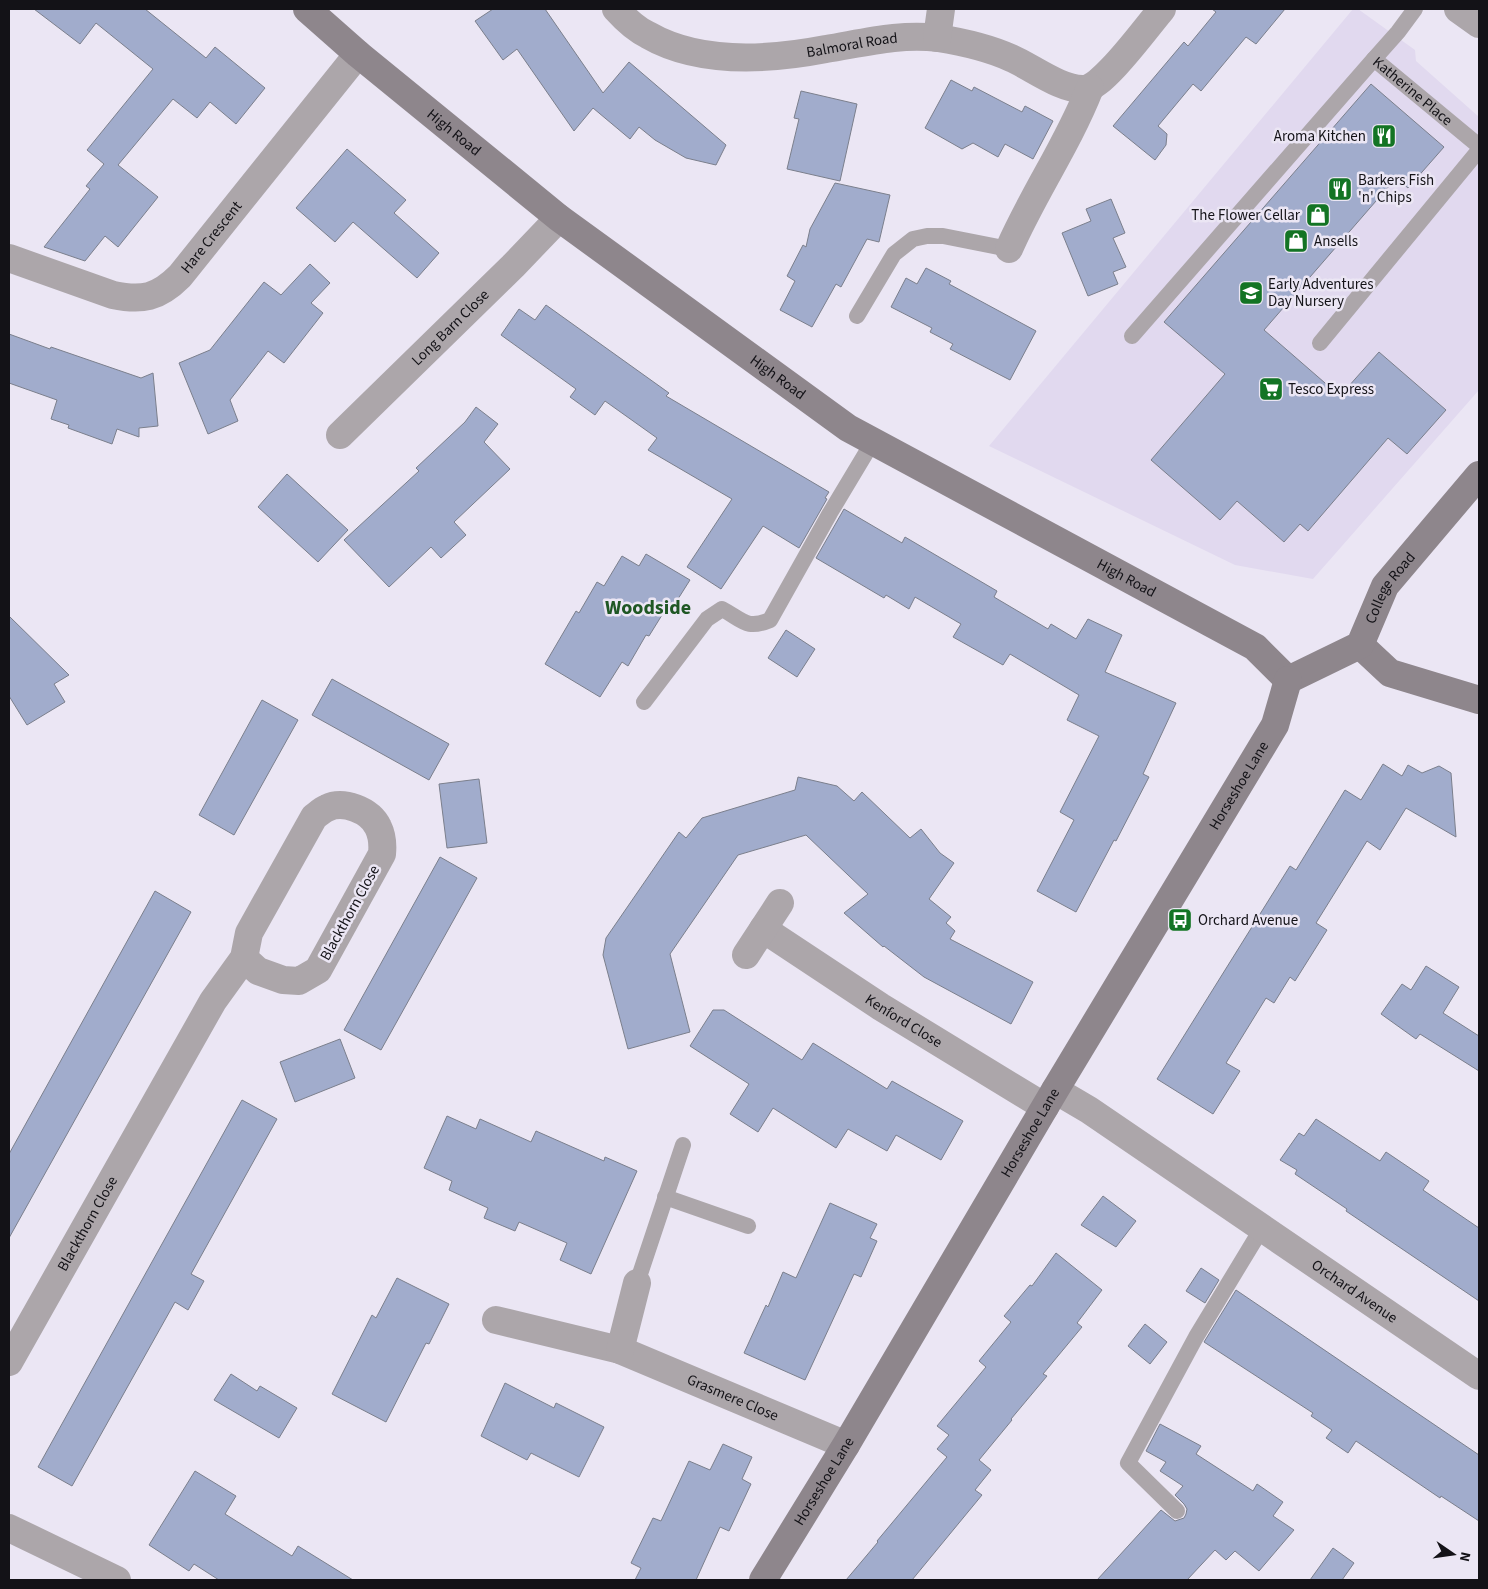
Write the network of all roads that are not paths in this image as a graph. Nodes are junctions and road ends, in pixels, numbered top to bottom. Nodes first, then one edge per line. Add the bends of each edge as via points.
1 (307, 9) edge
2 (616, 9) edge
3 (941, 9) edge
4 (1162, 9) edge
5 (1415, 9) edge
6 (1458, 9) edge
7 (1479, 24) edge
8 (937, 38) junction
9 (358, 54) junction
10 (1374, 60) junction
11 (1090, 88) junction
12 (1479, 146) edge
13 (1479, 150) edge
14 (558, 218) junction
15 (1009, 250) joint
16 (9, 258) edge
17 (857, 316) dead end
18 (1132, 336) dead end
19 (1320, 343) dead end
20 (340, 435) dead end
21 (872, 443) junction
22 (1479, 475) edge
23 (1360, 645) junction
24 (1288, 680) junction
25 (1479, 700) edge
26 (644, 702) dead end
27 (780, 903) dead end
28 (763, 929) junction
29 (746, 955) dead end
30 (244, 958) junction
31 (1050, 1099) junction
32 (683, 1145) dead end
33 (666, 1197) junction
34 (748, 1226) dead end
35 (1262, 1228) junction
36 (637, 1283) joint
37 (496, 1320) dead end
38 (620, 1350) junction
39 (9, 1362) edge
40 (1479, 1376) edge
41 (846, 1445) junction
42 (1177, 1511) dead end
43 (9, 1528) edge
44 (117, 1580) edge
45 (763, 1580) edge

1 - 9 street, High Road
2 - 8 street, Balmoral Road via 648,35 665,43 729,57 776,57 873,40
3 - 8 street
4 - 11 street via 1106,76
5 - 10 lane, Katherine Place
6 - 7 street
8 - 11 street, Balmoral Road via 979,46 1059,82 1084,90
9 - 14 street, High Road
9 - 16 street, Hare Crescent via 180,276 162,292 130,298
10 - 12 lane, Katherine Place
10 - 18 lane
11 - 15 street
13 - 19 lane
14 - 20 street, Long Barn Close
14 - 21 street, High Road
15 - 17 lane via 943,236 913,239 894,254
21 - 24 street, High Road via 1255,647
21 - 26 lane via 770,620 747,625 722,609 707,619
22 - 23 street, College Road via 1385,586
23 - 24 street
23 - 25 street via 1390,673
24 - 31 street, Horseshoe Lane via 1275,725
27 - 28 street
28 - 29 street
28 - 31 street, Kenford Close via 881,1007
30 - 30 street, Blackthorn Close via 258,971 283,980 299,981 318,970 382,854 383,841 371,817 341,805 328,807 314,816 249,933
30 - 39 street, Blackthorn Close via 213,1001
31 - 35 street, Orchard Avenue via 1089,1110
31 - 41 street, Horseshoe Lane
32 - 33 lane
33 - 34 lane
33 - 36 lane
35 - 40 street, Orchard Avenue
35 - 42 lane via 1196,1337 1128,1463
36 - 38 street
37 - 38 street, Grasmere Close
38 - 41 street, Grasmere Close
41 - 45 street, Horseshoe Lane
43 - 44 street

